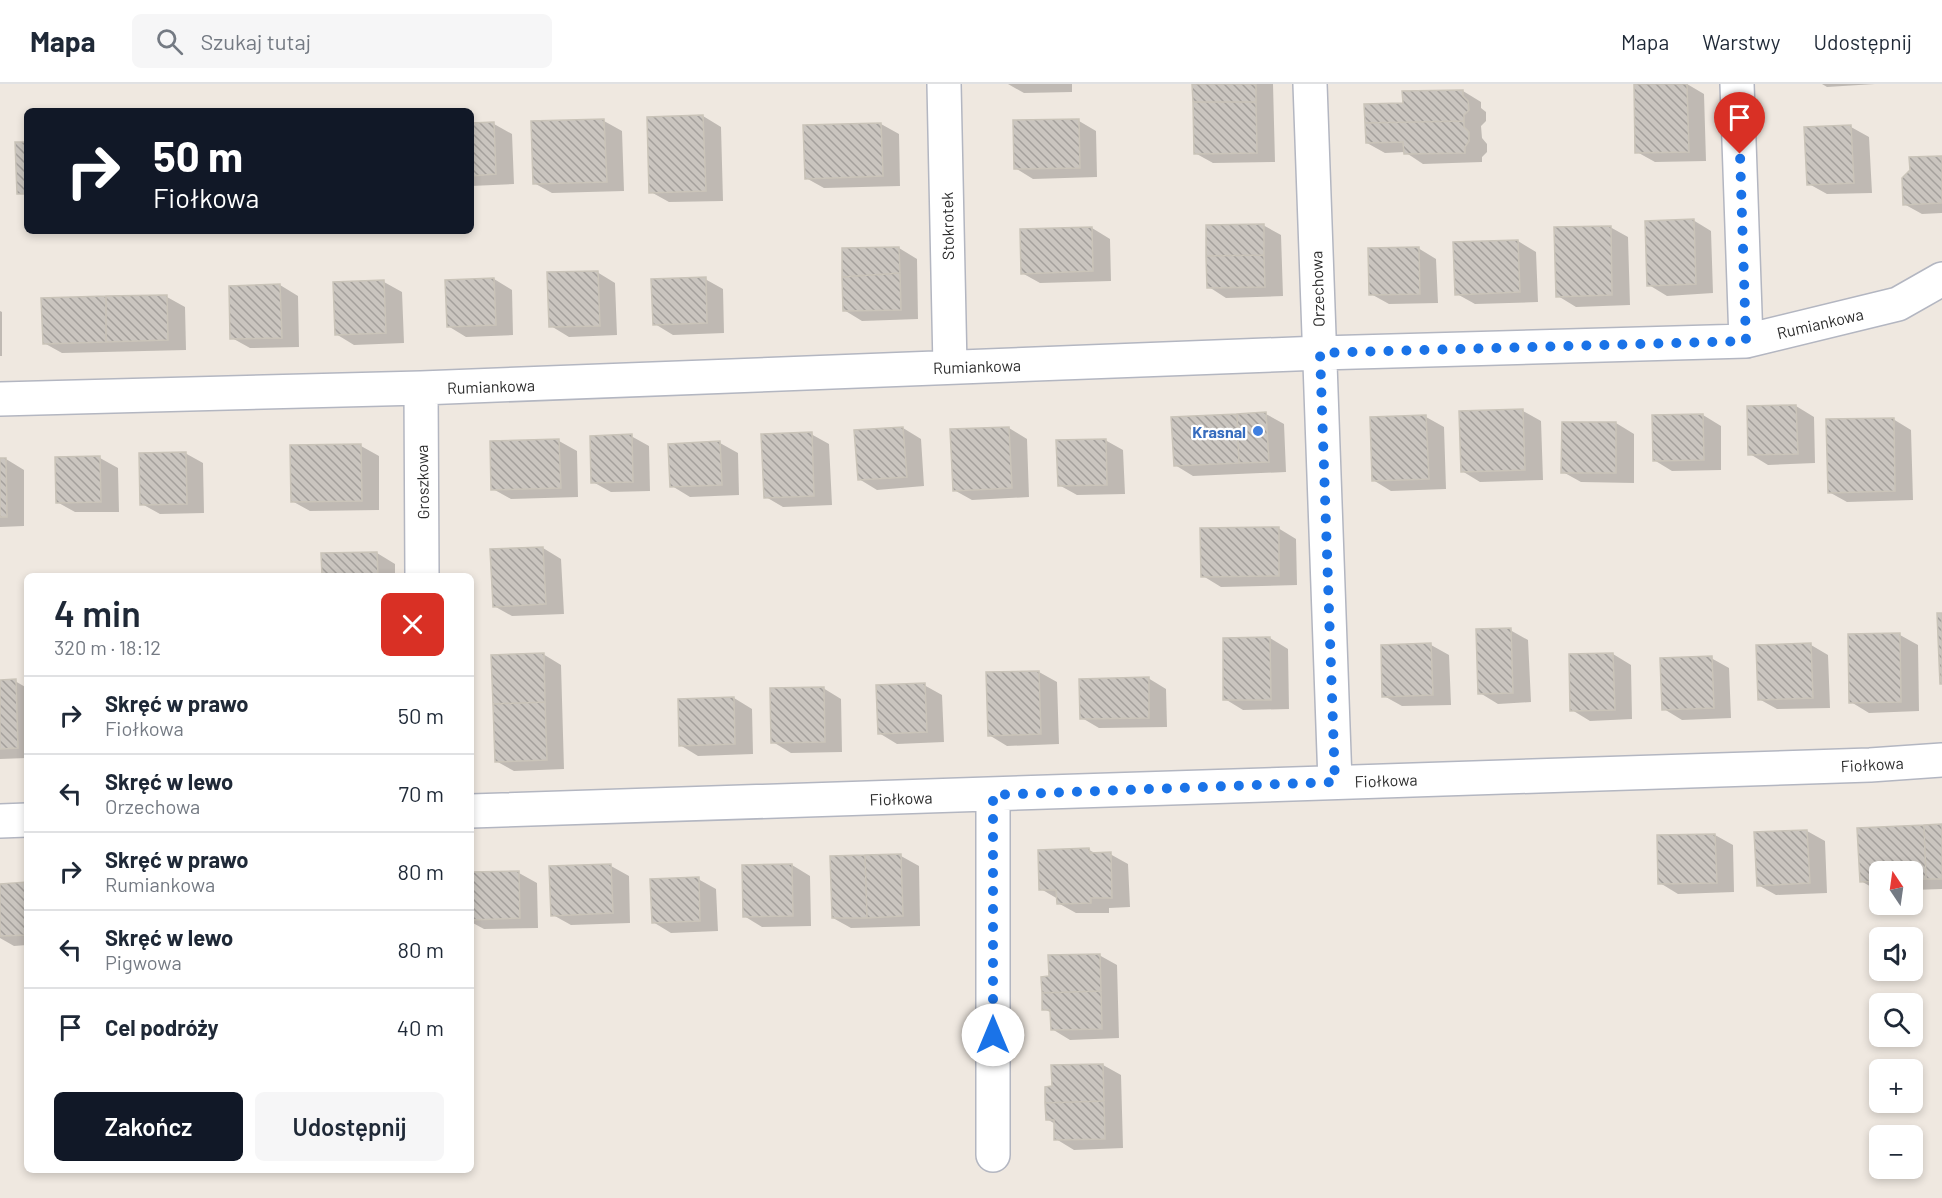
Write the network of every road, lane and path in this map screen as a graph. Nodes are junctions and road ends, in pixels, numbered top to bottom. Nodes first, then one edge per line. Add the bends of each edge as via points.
1 (944, 84) edge
2 (1310, 84) edge
3 (1737, 84) edge
4 (1942, 279) edge
5 (1746, 341) junction
6 (1320, 353) junction
7 (950, 367) junction
8 (421, 388) junction
9 (0, 399) edge
10 (422, 573) edge
11 (1942, 760) edge
12 (1335, 782) junction
13 (993, 795) junction
14 (474, 811) edge
15 (24, 820) edge
16 (0, 821) edge
17 (993, 1155) dead end

1 - 7 street, Stokrotek
2 - 6 street, Orzechowa
3 - 5 street
4 - 5 street, Rumiankowa via 1899,304
5 - 6 street, Rumiankowa
6 - 7 street, Rumiankowa
6 - 12 street, Orzechowa
7 - 8 street, Rumiankowa
8 - 9 street, Rumiankowa
8 - 10 street, Groszkowa
11 - 12 street, Fiołkowa
12 - 13 street, Fiołkowa
13 - 14 street, Fiołkowa
13 - 17 street
15 - 16 street

